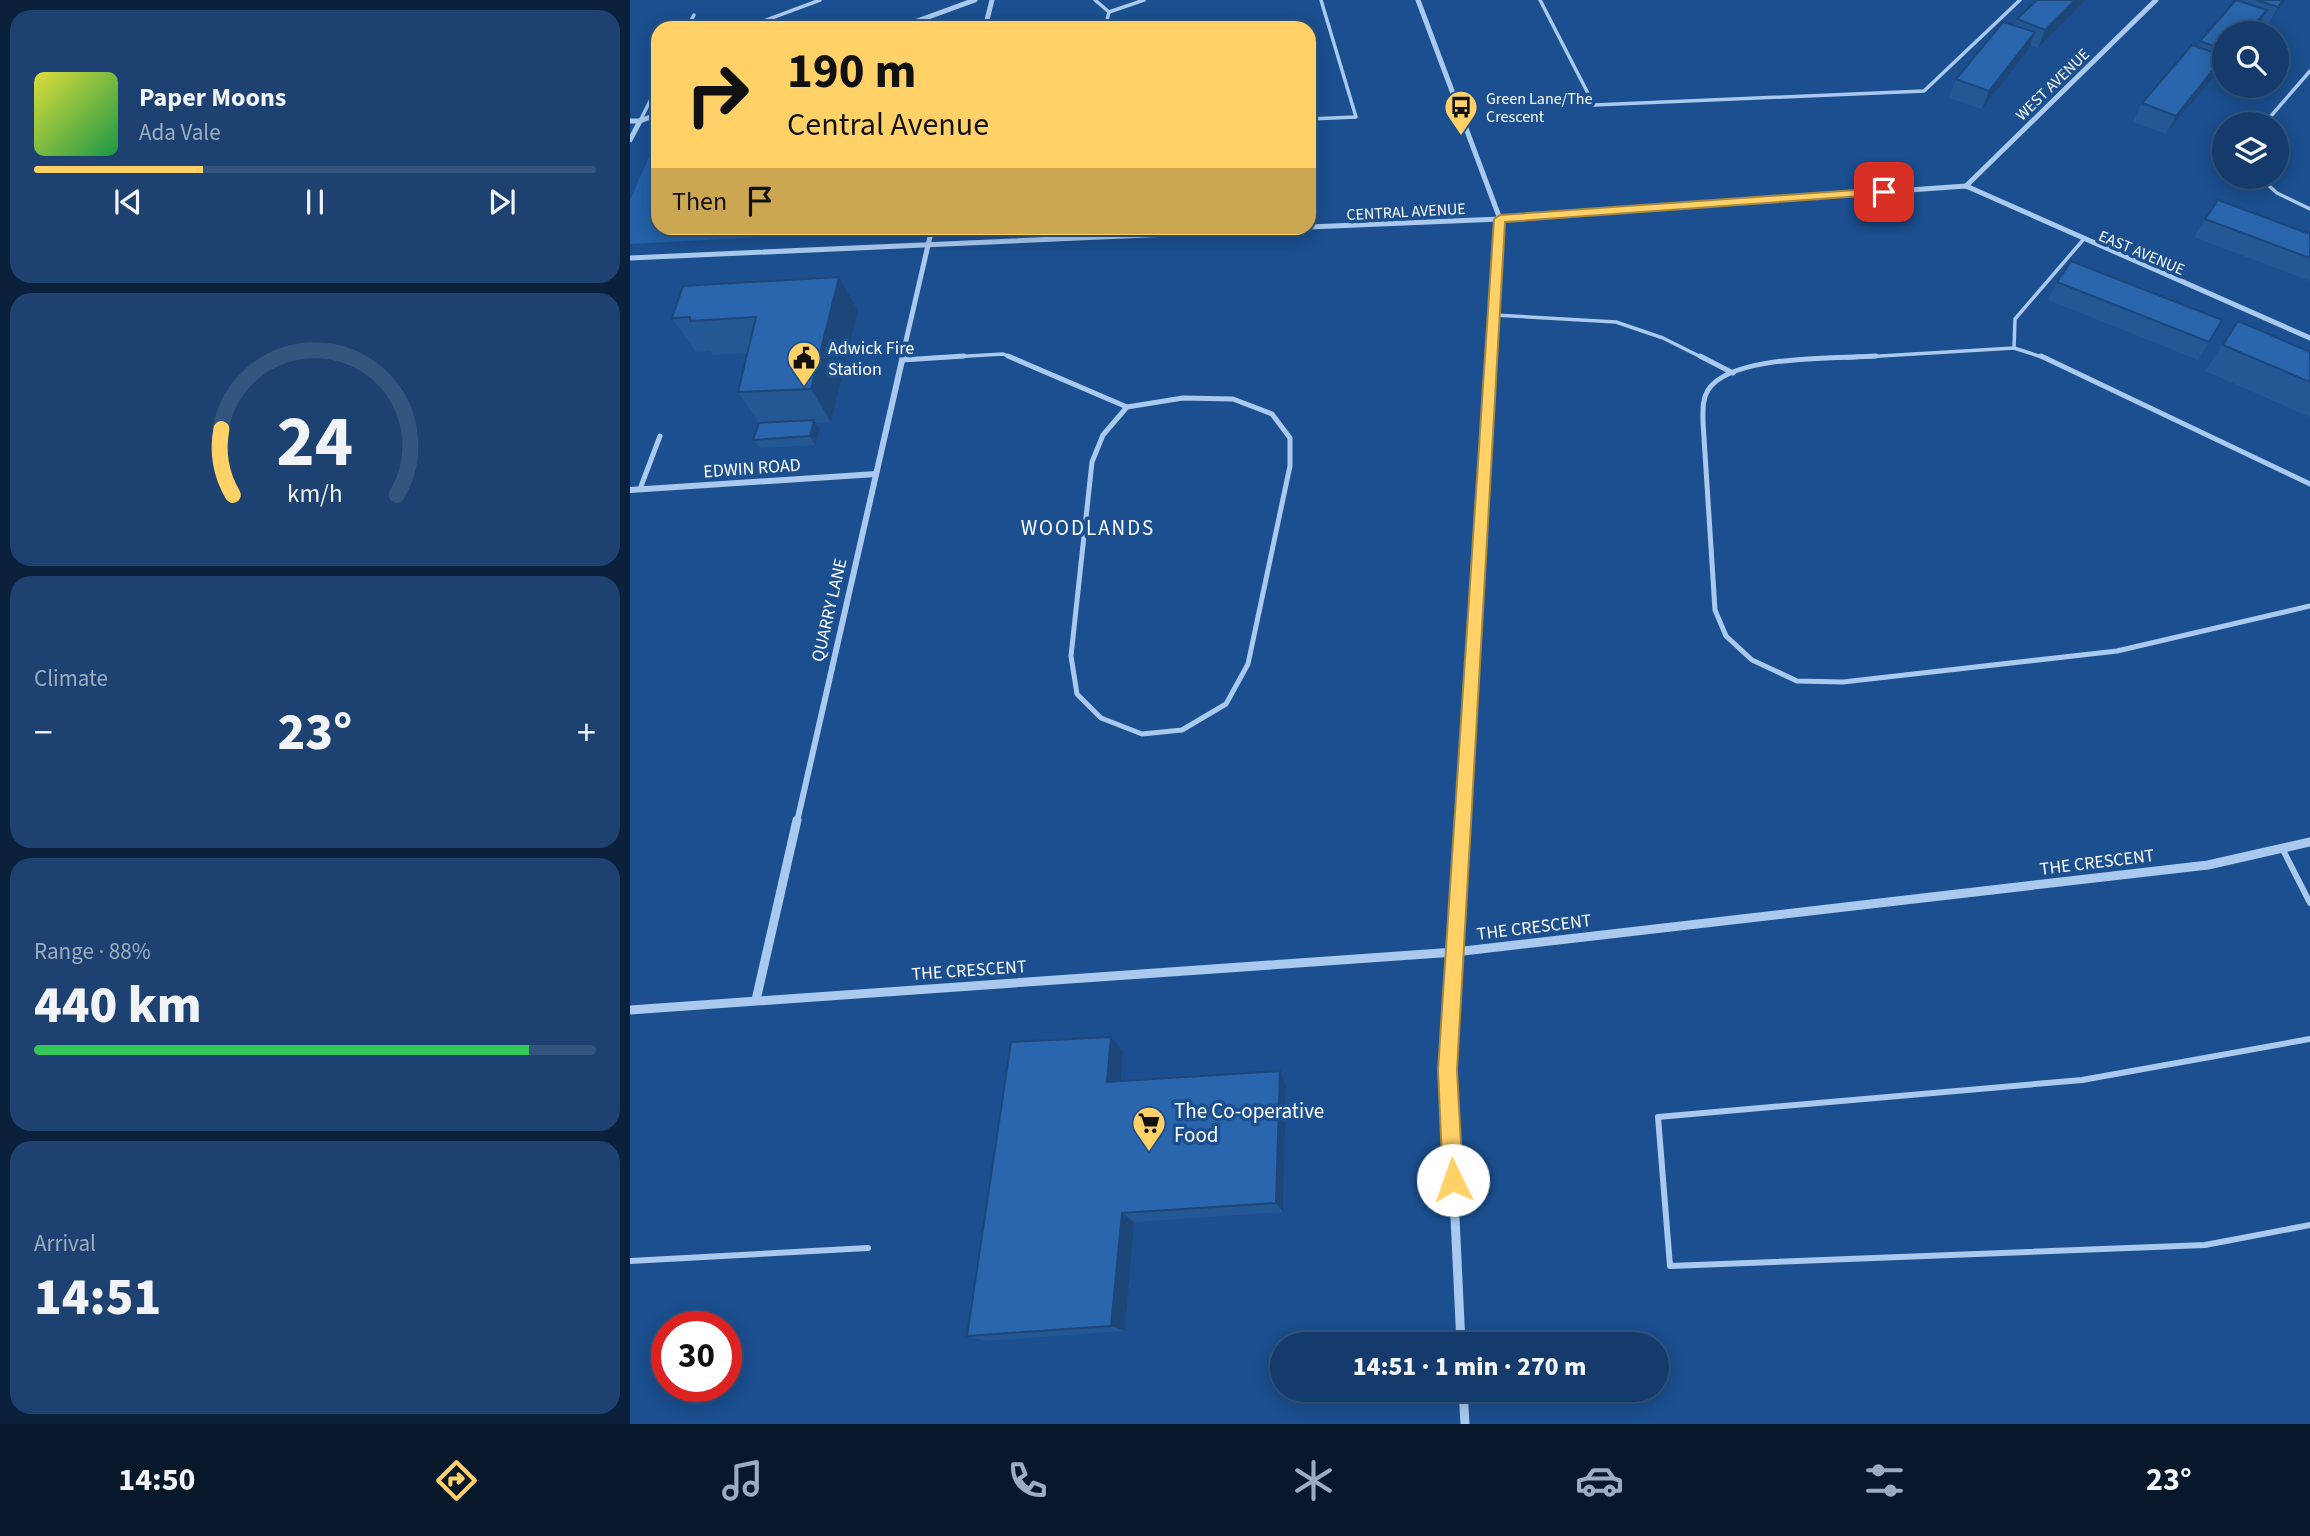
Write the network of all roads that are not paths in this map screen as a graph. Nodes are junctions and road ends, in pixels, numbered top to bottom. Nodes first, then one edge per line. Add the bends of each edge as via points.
1 (820, 0) edge
2 (975, 0) edge
3 (992, 0) edge
4 (1095, 0) edge
5 (1144, 0) edge
6 (1321, 0) edge
7 (1418, 0) edge
8 (1541, 0) edge
9 (2020, 0) edge
10 (2156, 0) edge
11 (1109, 12) junction
12 (694, 15) dead end
13 (691, 21) edge
14 (764, 21) edge
15 (917, 21) edge
16 (987, 21) edge
17 (1107, 21) edge
18 (2310, 71) edge
19 (651, 99) edge
20 (2274, 112) edge
21 (651, 117) edge
22 (1316, 119) edge
23 (630, 121) edge
24 (640, 121) junction
25 (630, 140) edge
26 (1966, 186) junction
27 (2272, 189) edge
28 (2310, 209) edge
29 (1500, 219) junction
30 (1316, 227) edge
31 (930, 235) edge
32 (1129, 235) edge
33 (2083, 240) junction
34 (928, 244) junction
35 (630, 258) edge
36 (1494, 315) junction
37 (2310, 338) edge
38 (2014, 348) junction
39 (902, 360) junction
40 (1733, 373) junction
41 (1127, 407) junction
42 (660, 436) dead end
43 (876, 474) junction
44 (2310, 484) edge
45 (640, 489) junction
46 (630, 490) edge
47 (2310, 606) edge
48 (2310, 842) edge
49 (2282, 848) junction
50 (2310, 903) edge
51 (1455, 952) junction
52 (756, 1000) junction
53 (630, 1010) edge
54 (2310, 1039) edge
55 (2310, 1225) edge
56 (867, 1248) dead end
57 (630, 1261) edge
58 (1460, 1332) edge
59 (1464, 1402) edge
60 (1465, 1424) edge

1 - 14 lane
2 - 15 street
3 - 16 street
4 - 11 lane
5 - 11 lane
6 - 22 lane via 1356,117
7 - 29 street
8 - 9 lane via 1594,104 1924,91
10 - 26 street, WEST AVENUE
11 - 17 lane
12 - 13 lane
18 - 20 lane
19 - 24 lane
21 - 24 street
23 - 24 street
24 - 25 street
26 - 29 street, CENTRAL AVENUE
26 - 33 street, EAST AVENUE
27 - 28 lane
29 - 30 street, CENTRAL AVENUE
29 - 36 street
31 - 34 street, QUARRY LANE
32 - 34 street, CENTRAL AVENUE
33 - 37 street, EAST AVENUE
33 - 38 lane via 2015,319
34 - 35 street, CENTRAL AVENUE
34 - 39 street, QUARRY LANE
36 - 40 lane via 1616,322 1663,338
36 - 51 street
38 - 40 lane via 1782,362
38 - 44 lane via 2043,357
39 - 41 lane via 1003,354
39 - 43 street, QUARRY LANE
40 - 47 lane via 1720,379 1704,398 1715,610 1726,636 1752,660 1797,681 1843,682 2117,651
41 - 41 lane via 1183,398 1233,398 1272,414 1290,438 1290,466 1248,664 1226,704 1182,730 1142,734 1101,718 1077,694 1071,656 1092,462 1102,435
42 - 45 lane
43 - 45 street, EDWIN ROAD
43 - 52 street, QUARRY LANE
45 - 46 street, EDWIN ROAD
48 - 49 street, THE CRESCENT
49 - 50 lane
49 - 51 street, THE CRESCENT via 2208,865
51 - 52 street, THE CRESCENT
51 - 58 street via 1448,1070
52 - 53 street, THE CRESCENT
54 - 55 lane via 2082,1080 1658,1117 1670,1266 2205,1245
56 - 57 lane
59 - 60 street

